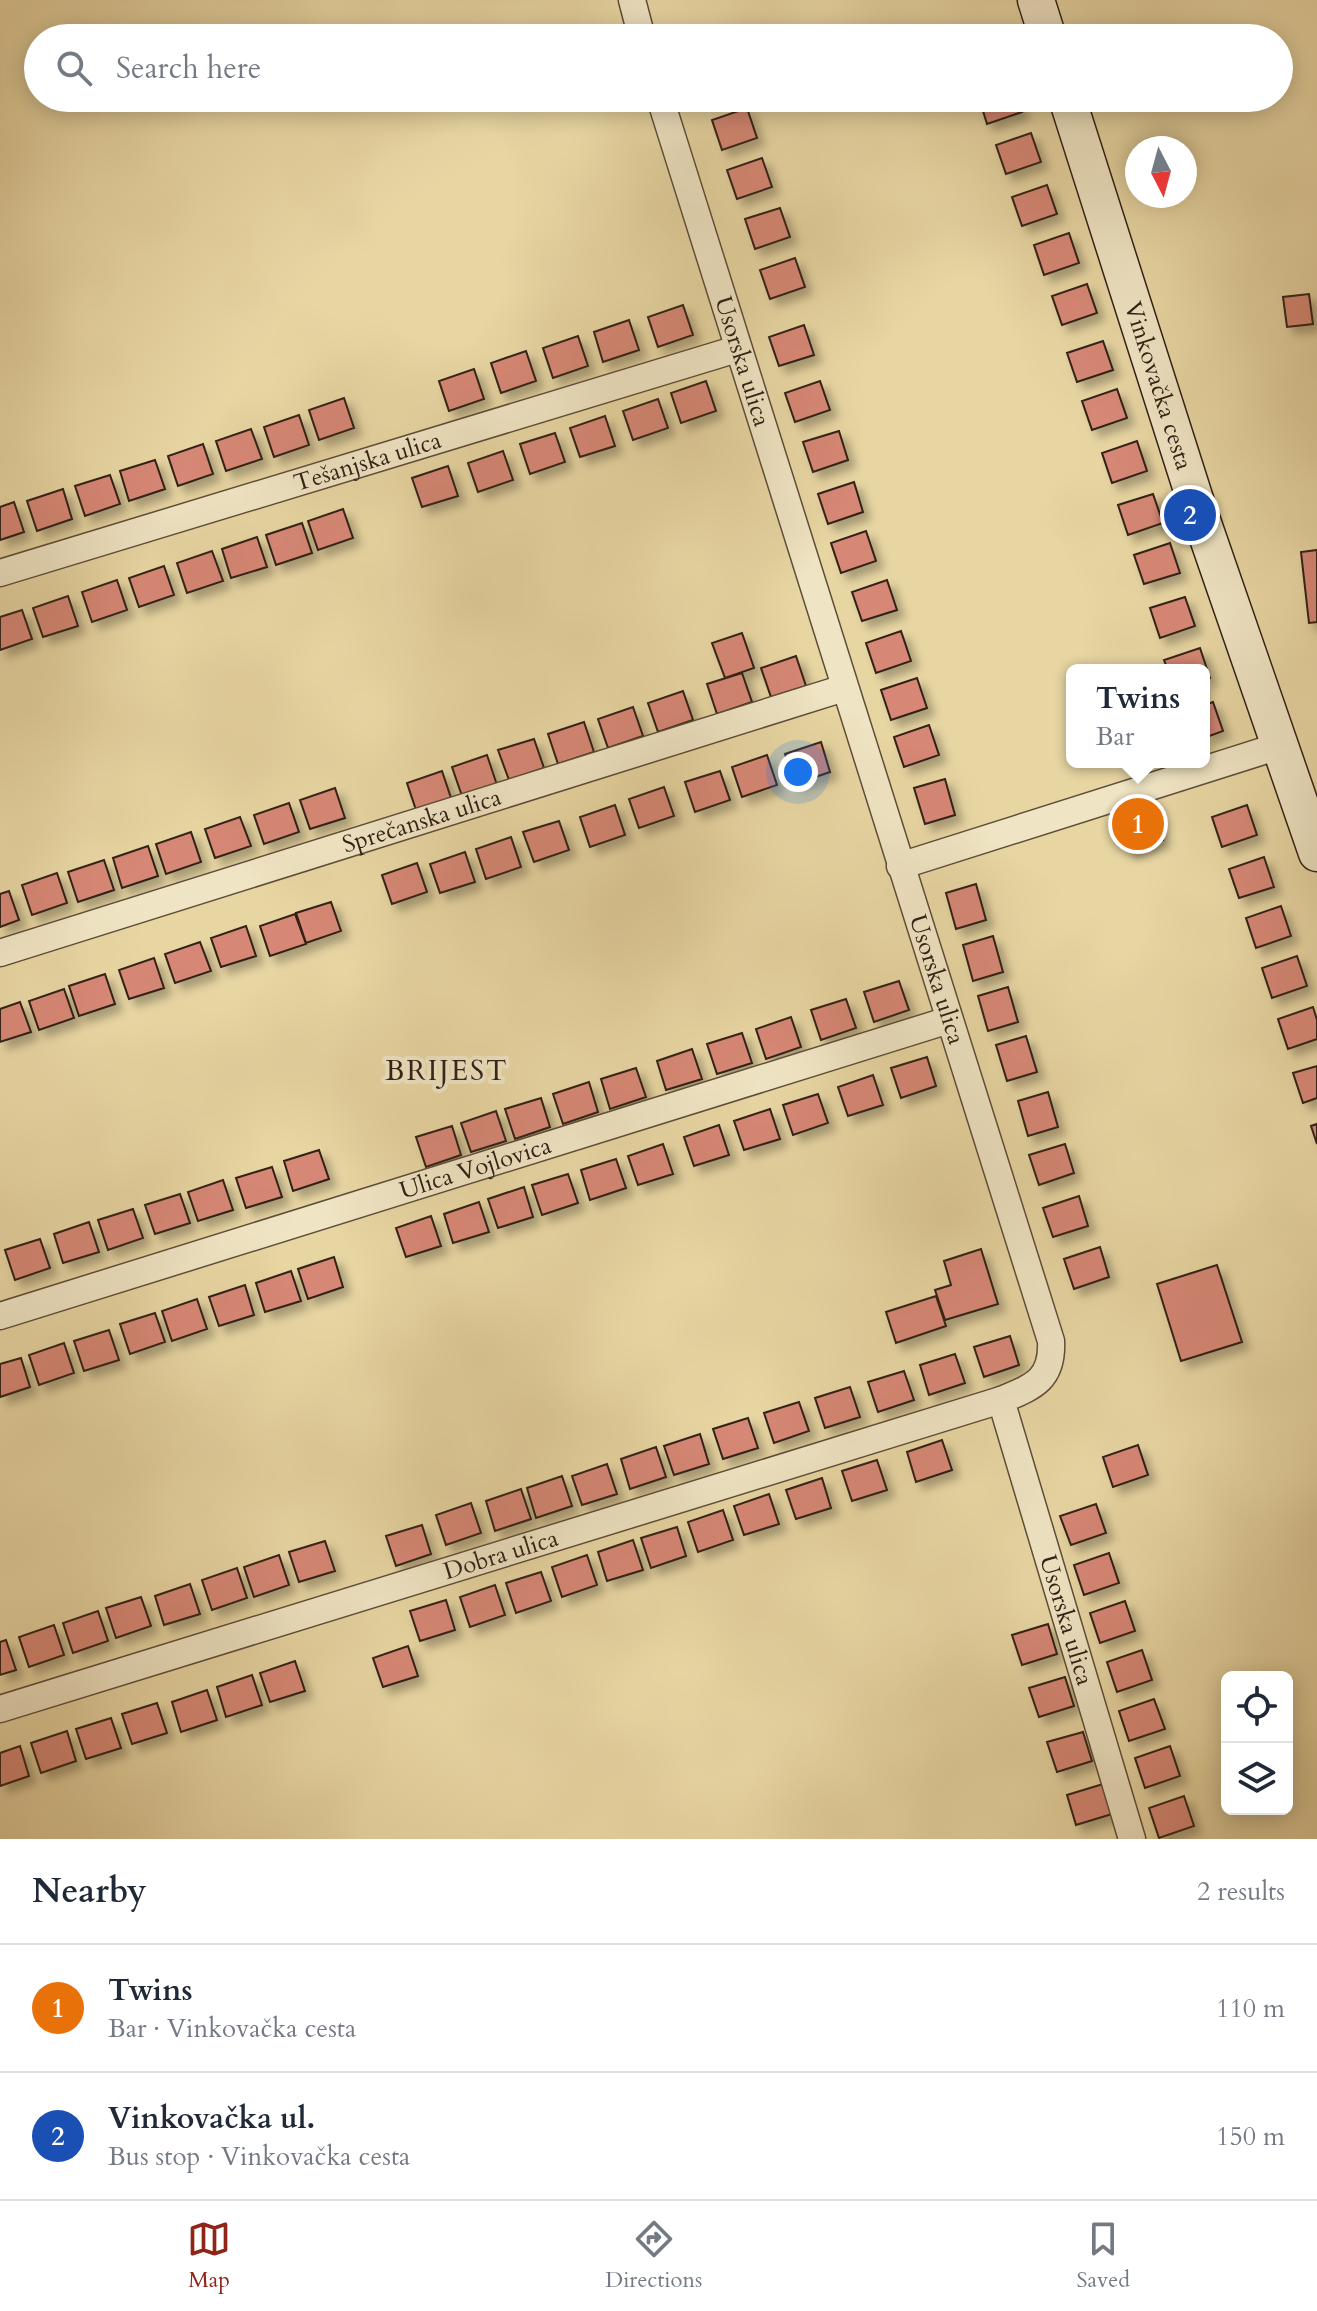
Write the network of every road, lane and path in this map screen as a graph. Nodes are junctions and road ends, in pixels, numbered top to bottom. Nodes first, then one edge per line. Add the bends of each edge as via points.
1 (632, 0) edge
2 (1036, 0) edge
3 (638, 24) edge
4 (1044, 24) edge
5 (664, 112) edge
6 (1071, 112) edge
7 (737, 349) junction
8 (0, 573) edge
9 (844, 688) junction
10 (1282, 745) junction
11 (1209, 768) edge
12 (1210, 768) edge
13 (1317, 853) edge
14 (900, 866) junction
15 (0, 953) edge
16 (949, 1020) junction
17 (0, 1316) edge
18 (1001, 1400) junction
19 (0, 1709) edge
20 (1132, 1839) edge

1 - 3 street
2 - 4 main road
5 - 7 street, Usorska ulica
6 - 10 main road, Vinkovačka cesta via 1198,509
7 - 8 street, Tešanjska ulica
7 - 9 street, Usorska ulica
9 - 14 street, Usorska ulica
9 - 15 street, Sprečanska ulica
10 - 12 street
10 - 13 main road, Vinkovačka cesta
11 - 14 street
14 - 16 street, Usorska ulica
16 - 17 street, Ulica Vojlovica
16 - 18 street, Usorska ulica via 1051,1341 1049,1367 1041,1378
18 - 19 street, Dobra ulica
18 - 20 street, Usorska ulica

